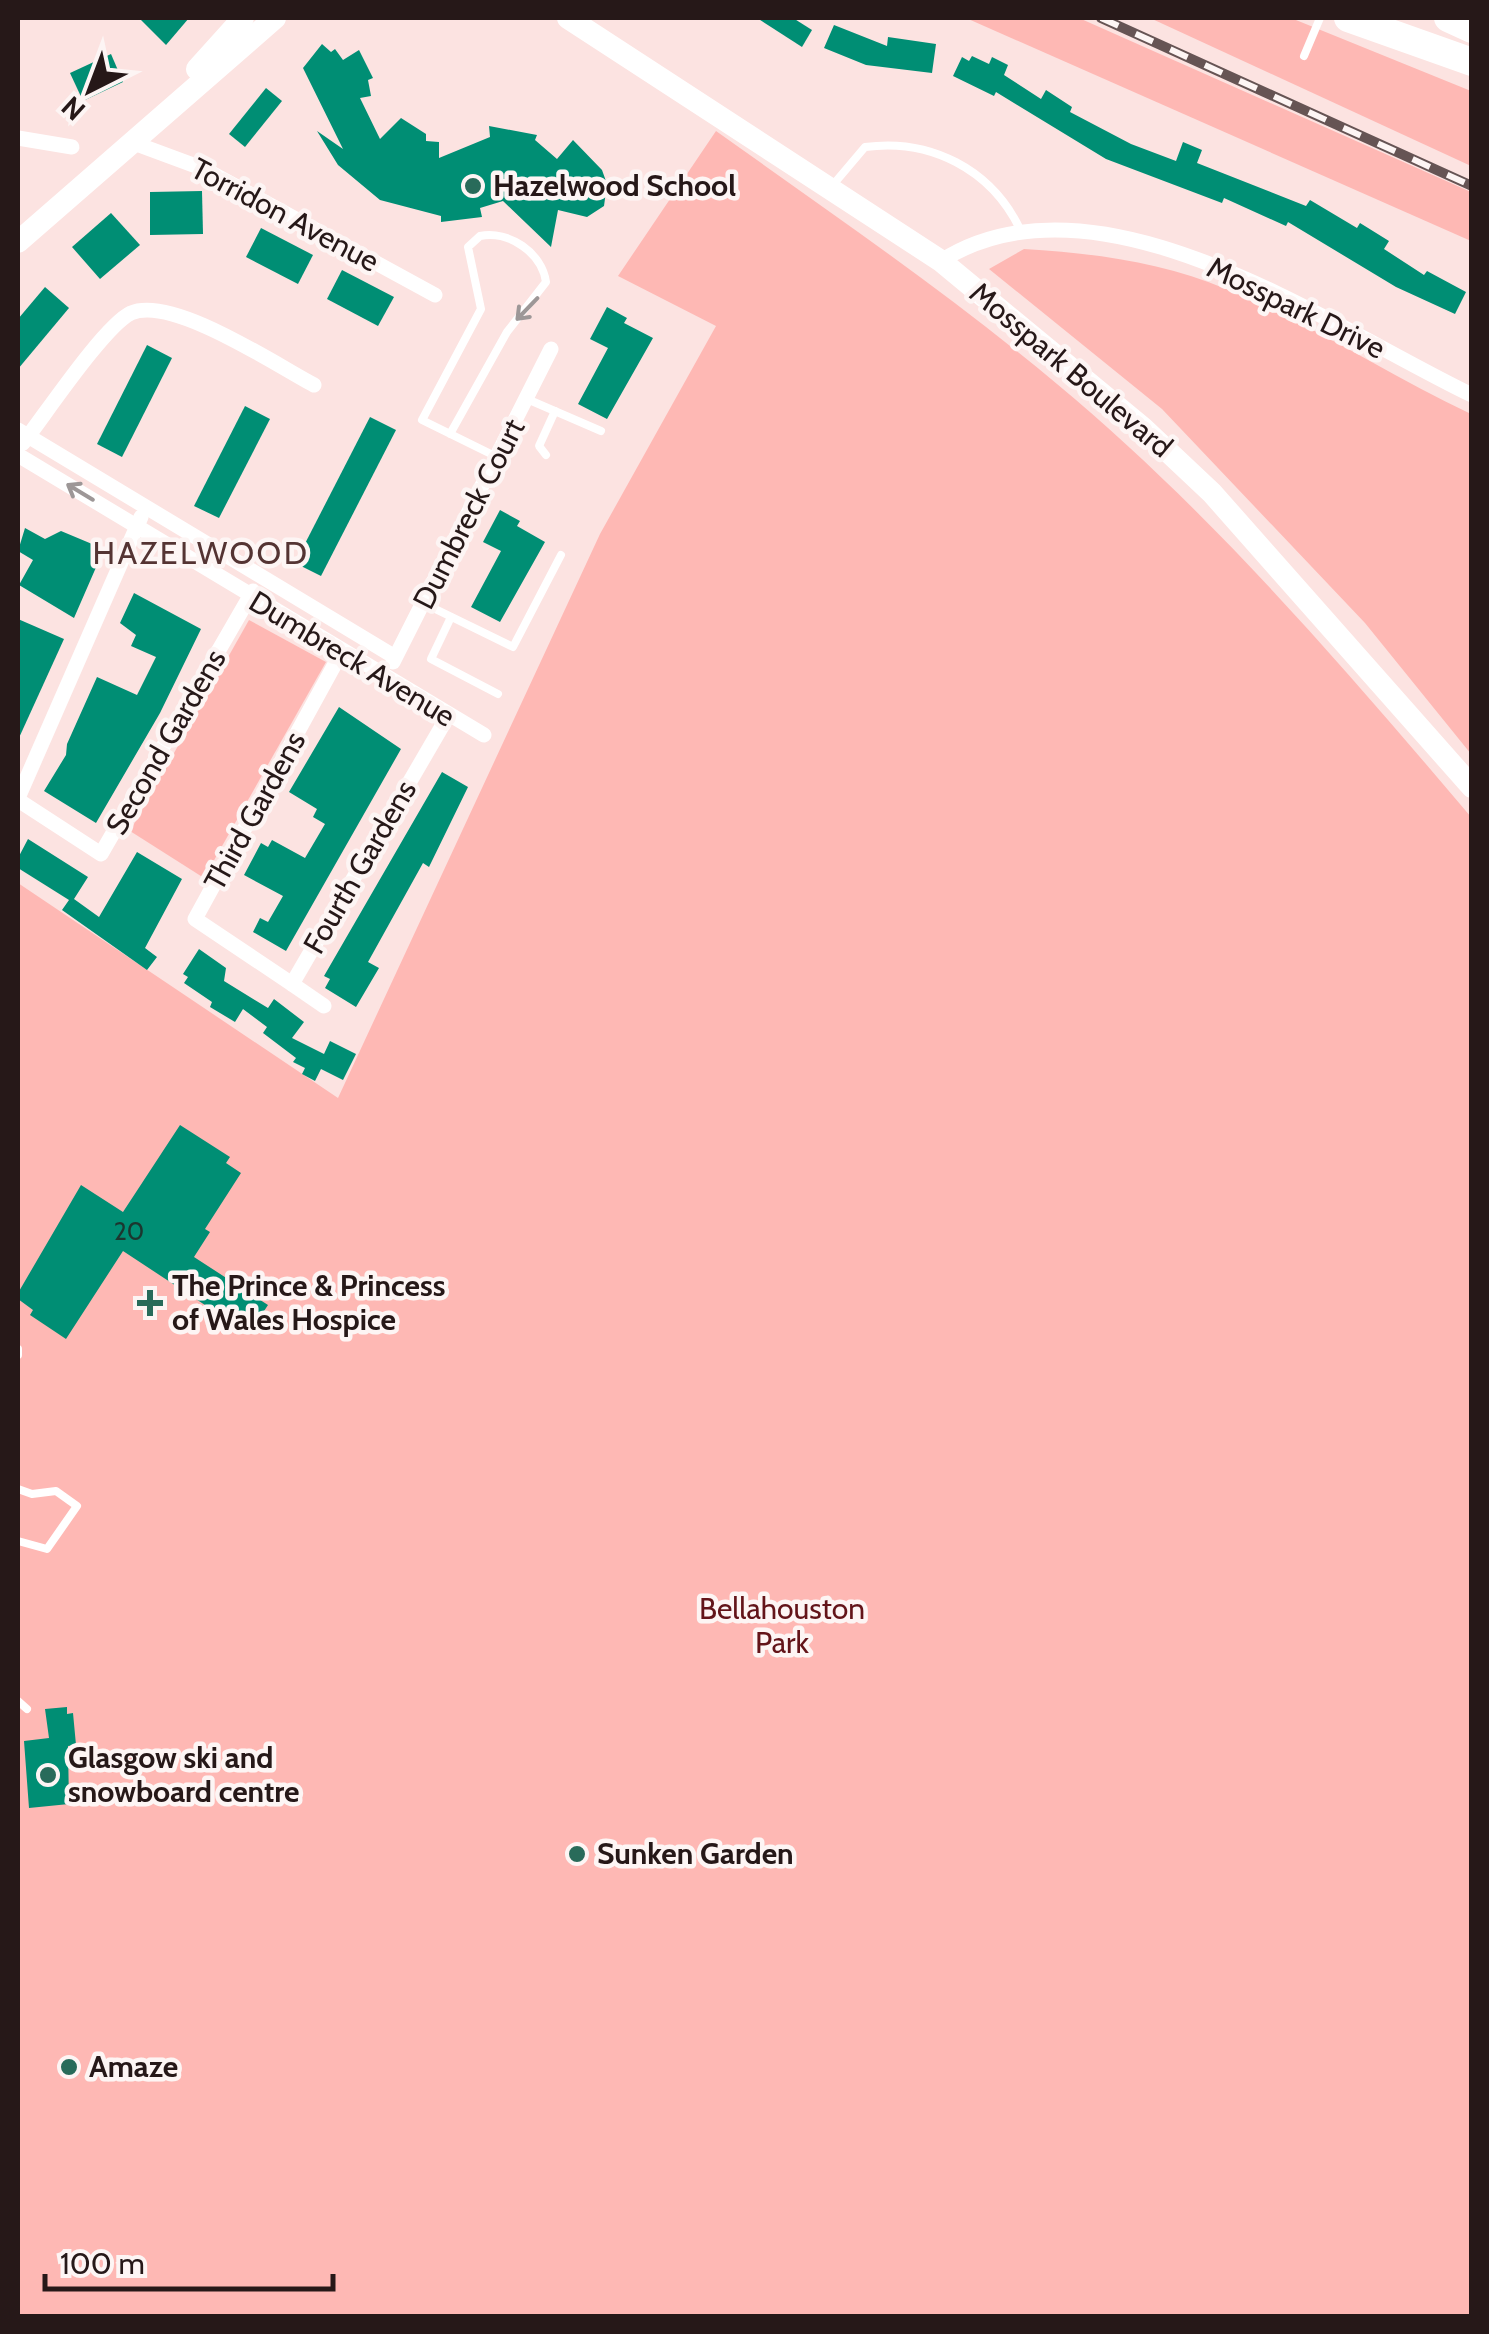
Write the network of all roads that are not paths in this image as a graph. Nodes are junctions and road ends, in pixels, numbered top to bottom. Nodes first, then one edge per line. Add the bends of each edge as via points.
1 (243, 18) edge
2 (274, 18) edge
3 (552, 18) edge
4 (568, 18) edge
5 (1320, 18) edge
6 (1348, 18) edge
7 (1396, 18) edge
8 (1448, 18) edge
9 (1472, 29) edge
10 (599, 35) junction
11 (1472, 54) edge
12 (1304, 56) dead end
13 (1472, 62) edge
14 (18, 138) edge
15 (131, 142) junction
16 (72, 146) dead end
17 (830, 188) junction
18 (1020, 229) junction
19 (18, 242) edge
20 (941, 261) junction
21 (436, 295) dead end
22 (551, 349) dead end
23 (314, 385) dead end
24 (1472, 396) edge
25 (527, 399) junction
26 (555, 411) junction
27 (602, 431) dead end
28 (450, 434) junction
29 (20, 443) edge
30 (546, 454) dead end
31 (499, 458) junction
32 (145, 509) junction
33 (137, 526) junction
34 (561, 556) dead end
35 (260, 578) junction
36 (249, 598) junction
37 (424, 603) junction
38 (451, 616) junction
39 (341, 654) junction
40 (396, 657) junction
41 (385, 679) junction
42 (498, 694) dead end
43 (448, 716) junction
44 (484, 736) dead end
45 (1472, 787) edge
46 (18, 799) edge
47 (292, 984) junction
48 (324, 1006) dead end
49 (18, 1489) edge
50 (18, 1541) edge
51 (18, 1701) edge
52 (27, 1709) dead end

1 - 15 street
2 - 15 street
3 - 10 street, Mosspark Boulevard
4 - 10 street, Mosspark Boulevard
5 - 12 lane
6 - 13 highway
7 - 11 highway
8 - 9 highway
10 - 17 street, Mosspark Boulevard
14 - 16 street
15 - 19 street
15 - 21 street, Torridon Avenue via 204,169
17 - 18 lane via 865,147 924,148 963,164 1001,198
17 - 20 street, Mosspark Boulevard
18 - 20 street, Mosspark Drive via 970,242
18 - 24 street, Mosspark Drive via 1118,238 1242,275
20 - 45 street, Mosspark Boulevard via 1144,428 1212,493
22 - 25 street, Dumbreck Court
23 - 29 street via 173,312 141,310 104,338
25 - 26 lane
25 - 31 street, Dumbreck Court
26 - 27 lane
26 - 30 lane via 539,446
28 -> 28 lane via 422,420 482,309 468,247 480,236 506,236 534,256 546,282 507,332
28 - 31 lane
29 - 32 street, Dumbreck Avenue
33 -> 29 street, Dumbreck Avenue
31 - 37 street, Dumbreck Court
32 - 33 street
32 - 35 street, Dumbreck Avenue
33 - 36 street, Dumbreck Avenue
33 - 46 street
34 - 38 lane via 514,648
35 - 36 street, Second Gardens
35 - 40 street, Dumbreck Avenue
36 - 39 street, Dumbreck Avenue
36 - 46 street, Second Gardens via 101,854
37 - 38 lane
37 - 40 street, Dumbreck Court
38 - 42 lane via 432,658
39 - 41 street, Dumbreck Avenue
39 - 47 street, Third Gardens via 195,919
40 - 41 street, Dumbreck Court
41 - 43 street, Dumbreck Avenue
43 - 44 street, Dumbreck Avenue
43 - 47 street, Fourth Gardens
47 - 48 street, Fourth Gardens
49 - 50 lane via 56,1491 77,1506 48,1549
51 - 52 lane

